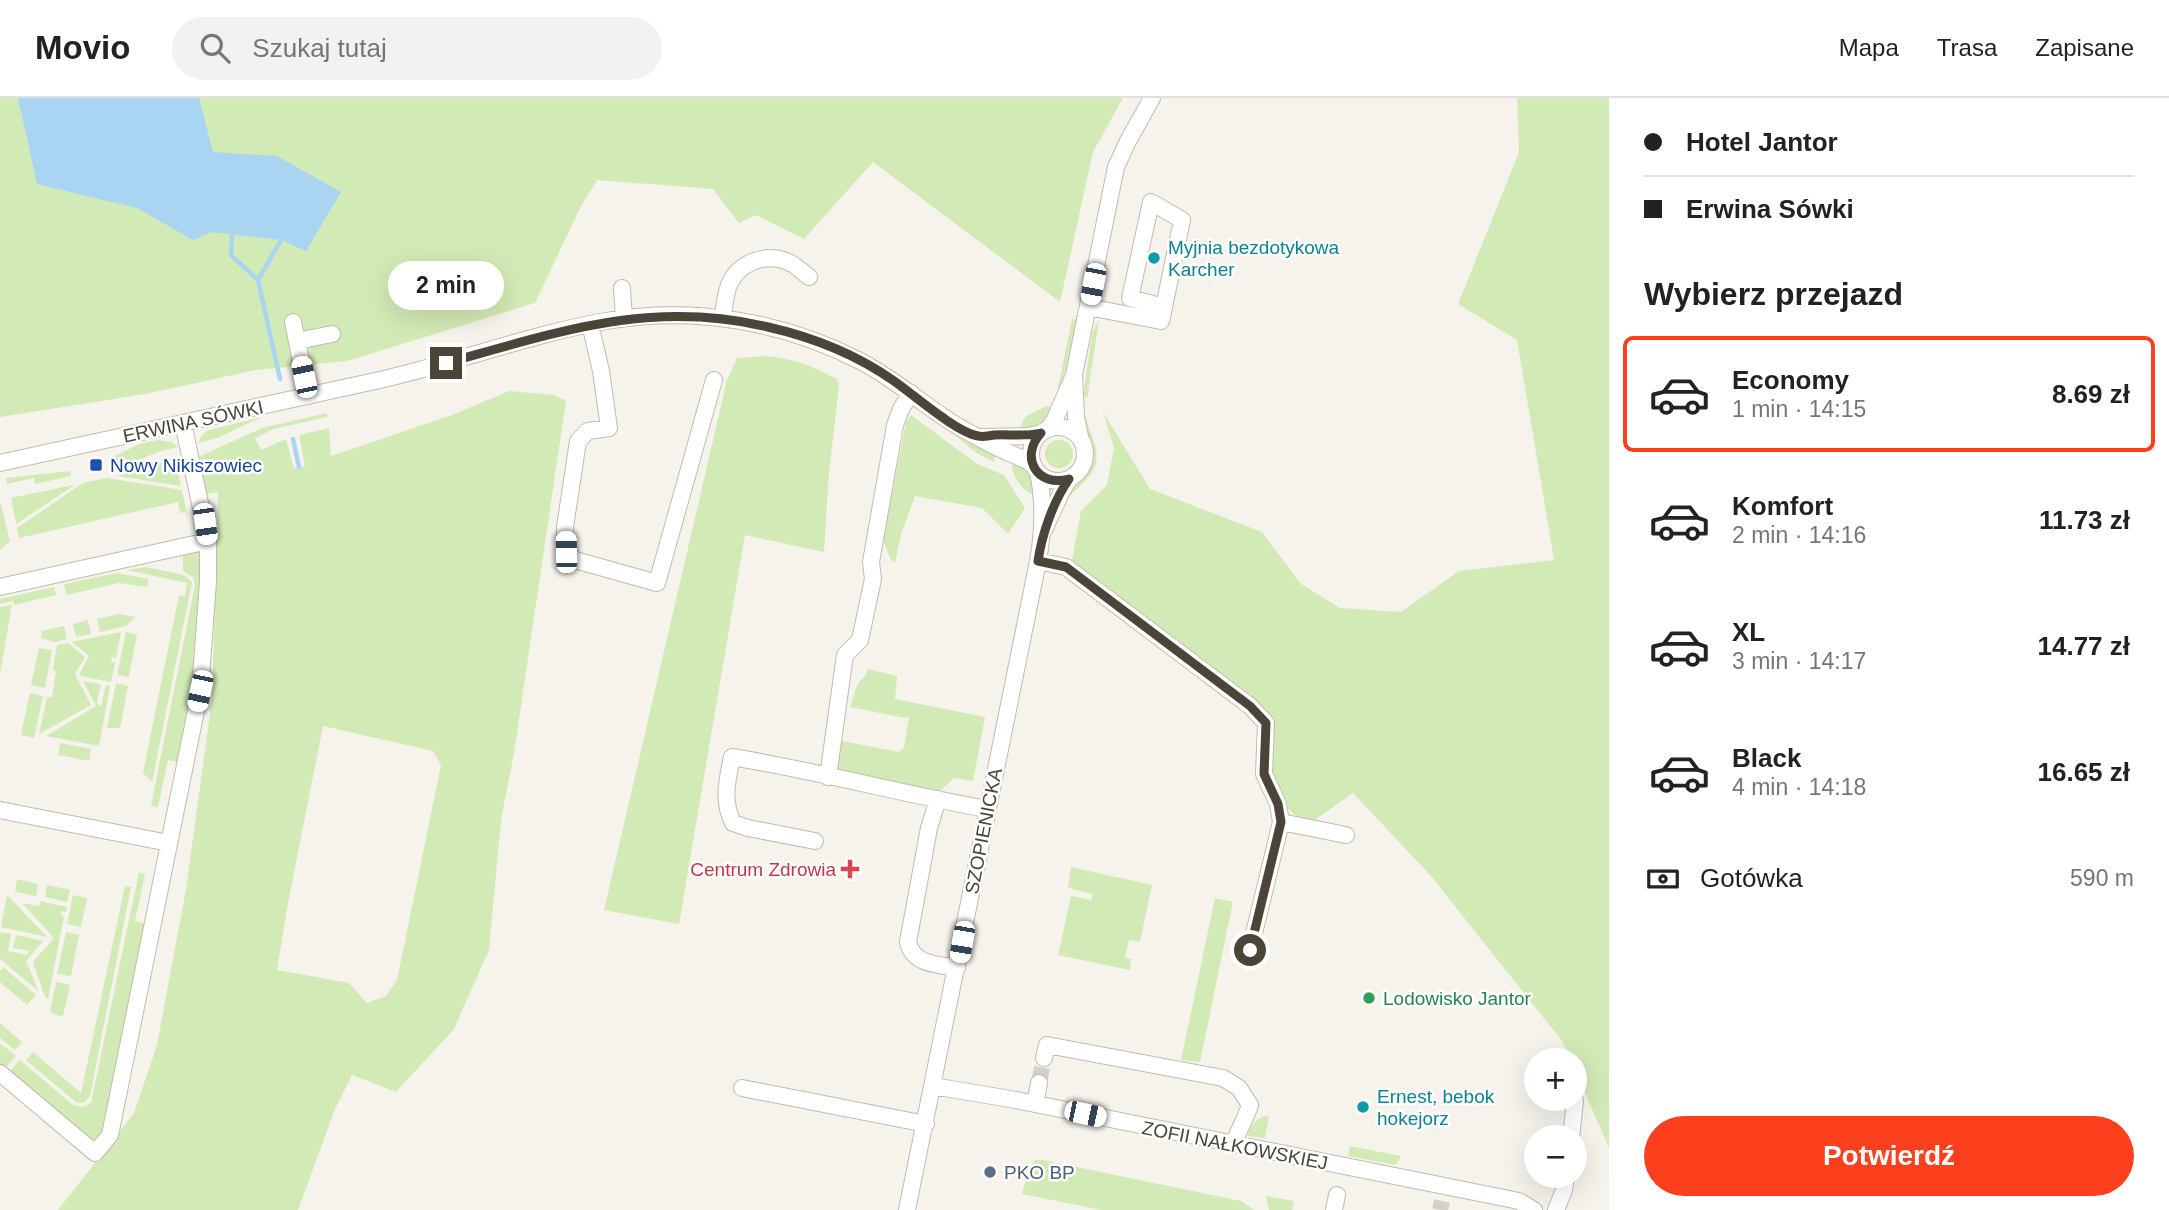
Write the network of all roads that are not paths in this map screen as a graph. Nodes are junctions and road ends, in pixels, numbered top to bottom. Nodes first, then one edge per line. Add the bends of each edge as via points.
1 (1152, 98) edge
2 (809, 277) dead end
3 (622, 288) dead end
4 (1088, 307) junction
5 (1164, 307) junction
6 (624, 318) junction
7 (723, 318) junction
8 (293, 322) dead end
9 (590, 324) junction
10 (332, 334) dead end
11 (297, 341) junction
12 (1074, 376) junction
13 (714, 380) dead end
14 (911, 393) junction
15 (308, 396) junction
16 (183, 423) junction
17 (1045, 430) junction
18 (979, 437) junction
19 (1080, 437) junction
20 (0, 463) edge
21 (1035, 469) junction
22 (1069, 479) junction
23 (1042, 535) junction
24 (208, 541) junction
25 (1038, 561) junction
26 (0, 587) edge
27 (828, 777) junction
28 (938, 799) junction
29 (987, 809) junction
30 (0, 810) edge
31 (1281, 822) junction
32 (1346, 835) dead end
33 (815, 841) dead end
34 (169, 843) junction
35 (1250, 950) dead end
36 (957, 968) junction
37 (1044, 1058) dead end
38 (0, 1073) edge
39 (1039, 1083) tunnel mouth
40 (933, 1086) junction
41 (742, 1088) dead end
42 (1035, 1104) junction
43 (926, 1124) junction
44 (1234, 1145) junction
45 (1564, 1188) edge
46 (1338, 1191) edge
47 (907, 1210) edge
48 (1534, 1210) edge
49 (1556, 1210) edge

1 - 4 street via 1116,167
2 - 7 street via 781,260 747,264 730,283
3 - 6 street
4 - 5 street via 1161,321
4 - 12 street
5 - 5 street via 1182,220 1151,202 1130,298
6 - 7 street, ERWINA SÓWKI
6 - 9 street, ERWINA SÓWKI
7 - 14 street, ERWINA SÓWKI via 820,343
8 - 11 street
9 - 13 street via 610,428 589,432 578,441 565,527 566,552 575,560 657,583
9 - 15 street, ERWINA SÓWKI
10 - 11 street
11 - 15 street
12 - 17 street via 1054,421
12 - 19 street
14 - 18 street, ERWINA SÓWKI via 954,425
14 - 27 street via 895,425 860,640 845,655
15 - 16 street, ERWINA SÓWKI
16 - 20 street, ERWINA SÓWKI
16 - 24 street
17 - 18 street, ERWINA SÓWKI via 1029,436
17 - 19 street via 1066,428
17 - 21 street via 1031,448
18 - 21 street, ERWINA SÓWKI
19 - 22 street via 1085,461
21 - 22 street via 1053,481
21 - 23 street, SZOPIENICKA via 1041,491
22 - 23 street, SZOPIENICKA
23 - 25 street, SZOPIENICKA
24 - 26 street
24 - 34 street via 200,691
25 - 29 street, SZOPIENICKA
25 - 31 street via 1066,567 1250,706 1266,723 1264,774
27 - 28 street
27 - 33 street via 732,757 726,809 733,822
28 - 29 street
28 - 36 street via 908,942 920,961
29 - 36 street, SZOPIENICKA
30 - 34 street
31 - 32 street
31 - 35 street
34 - 38 street via 105,1142 95,1153
36 - 40 street, SZOPIENICKA
37 - 44 street via 1047,1045 1223,1078 1239,1088 1250,1105
39 - 42 street
40 - 42 street, ZOFII NAŁKOWSKIEJ
40 - 43 street, SZOPIENICKA
41 - 43 street
42 - 44 street, ZOFII NAŁKOWSKIEJ
43 - 47 street, SZOPIENICKA
44 - 46 street, ZOFII NAŁKOWSKIEJ
45 - 49 street
46 - 48 street, ZOFII NAŁKOWSKIEJ via 1519,1201

